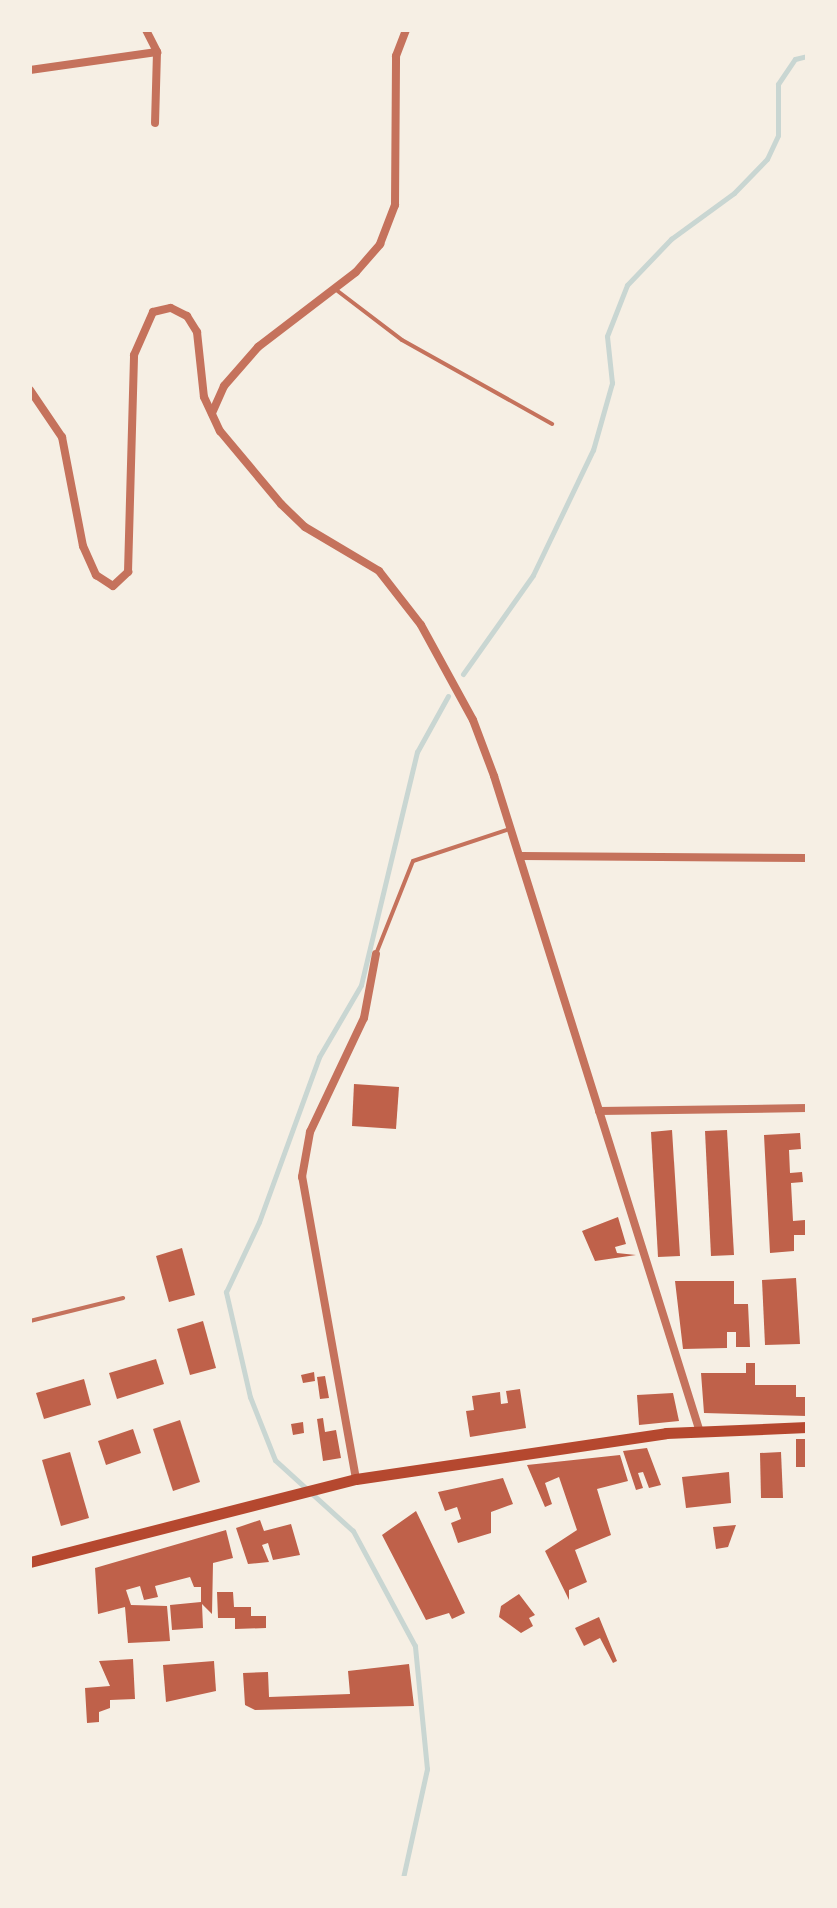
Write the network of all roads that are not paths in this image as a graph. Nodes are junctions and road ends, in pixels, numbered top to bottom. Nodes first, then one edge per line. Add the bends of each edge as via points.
1 (146, 30) edge
2 (406, 30) edge
3 (156, 52) junction
4 (30, 70) edge
5 (155, 122) dead end
6 (335, 288) junction
7 (30, 390) edge
8 (212, 413) junction
9 (552, 424) dead end
10 (512, 828) junction
11 (521, 856) junction
12 (807, 858) edge
13 (376, 954) joint
14 (807, 1108) edge
15 (600, 1111) junction
16 (122, 1298) dead end
17 (30, 1322) edge
18 (807, 1427) edge
19 (699, 1430) junction
20 (356, 1479) junction
21 (30, 1562) edge

1 - 3 street
2 - 6 street via 396,56 395,205 380,244
3 - 4 street
3 - 5 street
6 - 8 street via 258,347 224,386
6 - 9 lane via 402,340
7 - 8 street via 62,437 83,546 96,574 112,586 128,572 134,355 153,312 171,308 198,332
8 - 10 street via 281,504 306,527 379,570 421,625 473,720
10 - 11 street
10 - 13 lane via 412,861
11 - 12 street
11 - 15 street
13 - 20 street via 364,1018 310,1132 302,1178
14 - 15 street
15 - 19 street
16 - 17 lane
18 - 19 main road
19 - 20 main road
20 - 21 main road

